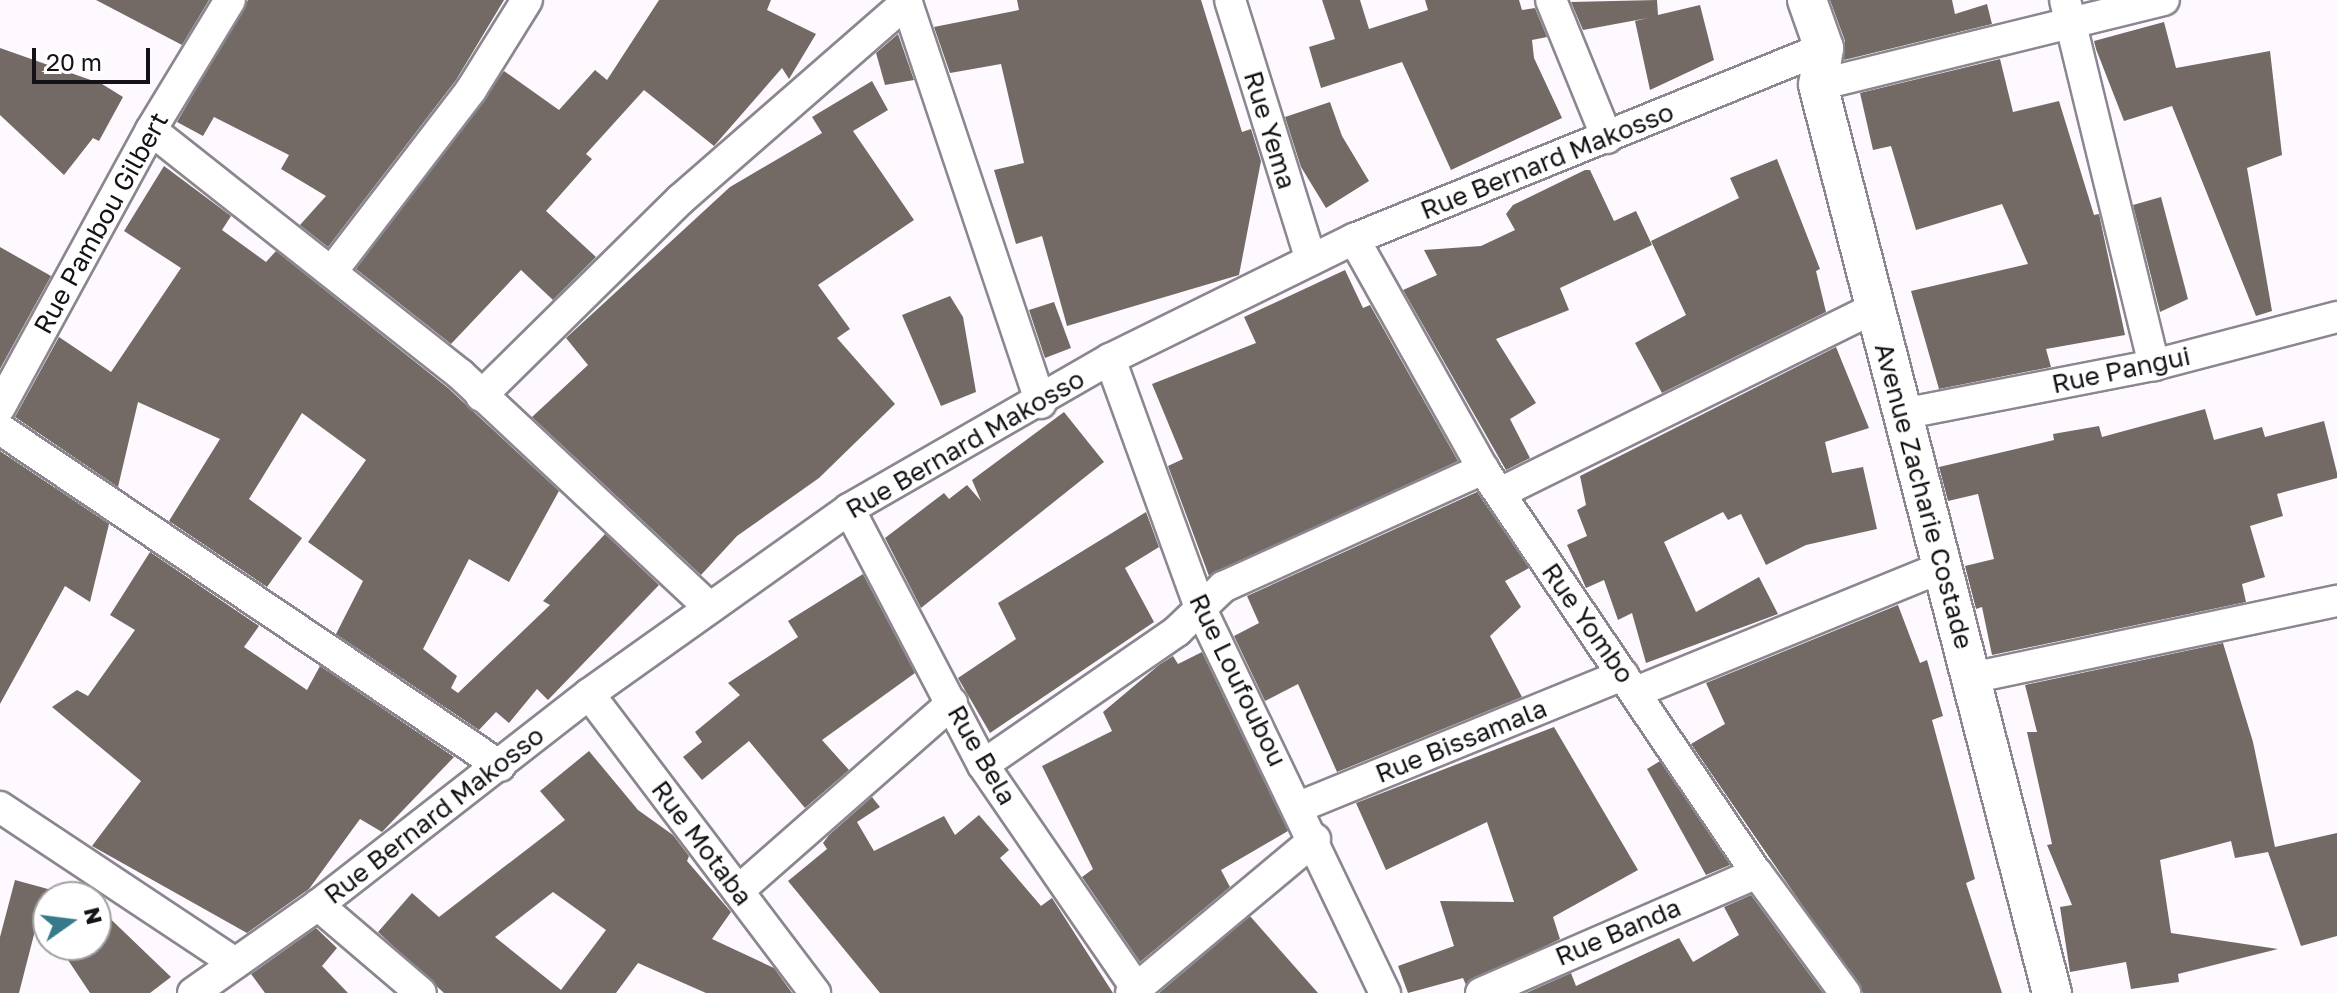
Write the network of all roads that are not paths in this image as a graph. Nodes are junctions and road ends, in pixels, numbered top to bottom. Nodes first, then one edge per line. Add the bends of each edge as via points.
1 (230, 0) edge
2 (527, 0) edge
3 (1551, 0) edge
4 (1807, 0) edge
5 (2164, 0) edge
6 (907, 1) edge
7 (1236, 2) edge
8 (2068, 11) edge
9 (1821, 66) junction
10 (151, 130) junction
11 (1607, 138) junction
12 (1354, 239) junction
13 (1311, 260) junction
14 (333, 270) junction
15 (1874, 308) junction
16 (2337, 317) edge
17 (1110, 359) junction
18 (2154, 365) junction
19 (481, 396) junction
20 (1041, 403) junction
21 (0, 407) edge
22 (1902, 414) junction
23 (0, 429) edge
24 (1492, 481) junction
25 (849, 509) junction
26 (1942, 567) junction
27 (2337, 601) edge
28 (1200, 607) junction
29 (710, 608) junction
30 (1971, 678) junction
31 (1629, 684) junction
32 (589, 694) junction
33 (952, 703) junction
34 (983, 765) junction
35 (500, 766) junction
36 (0, 807) edge
37 (1299, 807) junction
38 (1315, 839) junction
39 (1757, 873) junction
40 (738, 891) junction
41 (318, 905) junction
42 (235, 963) junction
43 (1134, 991) edge
44 (193, 993) edge
45 (421, 993) edge
46 (815, 993) edge
47 (1385, 993) edge
48 (1481, 993) edge
49 (1845, 993) edge
50 (2052, 993) edge

1 - 10 street, Rue Pambou Gilbert
2 - 14 street via 471,90
3 - 11 street
4 - 9 street, Avenue Zacharie Costade
5 - 8 street, Rue Bernard Makosso
6 - 19 street via 681,199
6 - 20 street
7 - 13 street, Rue Yema
8 - 9 street, Rue Bernard Makosso
8 - 18 street
9 - 11 street, Rue Bernard Makosso
9 - 15 street, Avenue Zacharie Costade
10 - 14 street
10 - 21 street, Rue Pambou Gilbert
11 - 12 street, Rue Bernard Makosso
12 - 13 street, Rue Bernard Makosso
12 - 24 street, Rue Yombo
13 - 17 street, Rue Bernard Makosso
14 - 19 street
15 - 22 street, Avenue Zacharie Costade
15 - 24 street
16 - 18 street, Rue Pangui
17 - 20 street, Rue Bernard Makosso
17 - 28 street, Rue Loufoubou
18 - 22 street, Rue Pangui
19 - 29 street
20 - 25 street, Rue Bernard Makosso
22 - 26 street, Avenue Zacharie Costade
23 - 35 street
24 - 28 street via 1223,587
24 - 31 street, Rue Yombo
25 - 29 street, Rue Bernard Makosso
25 - 33 street, Rue Bela
26 - 30 street, Avenue Zacharie Costade
26 - 31 street, Rue Bissamala
27 - 30 street
28 - 34 street via 1177,631
28 - 37 street, Rue Loufoubou
29 - 32 street, Rue Bernard Makosso
30 - 50 street, Avenue Zacharie Costade
31 - 37 street, Rue Bissamala
31 - 39 street, Rue Yombo
32 - 35 street, Rue Bernard Makosso
32 - 40 street, Rue Motaba
33 - 34 street, Rue Bela
33 - 40 street
34 - 43 street, Rue Bela
35 - 41 street, Rue Bernard Makosso
36 - 42 street
37 - 38 street, Rue Loufoubou
38 - 43 street
38 - 47 street, Rue Loufoubou
39 - 48 street, Rue Banda
39 - 49 street, Rue Yombo
40 - 46 street, Rue Motaba
41 - 42 street, Rue Bernard Makosso
41 - 45 street
42 - 44 street, Rue Bernard Makosso

